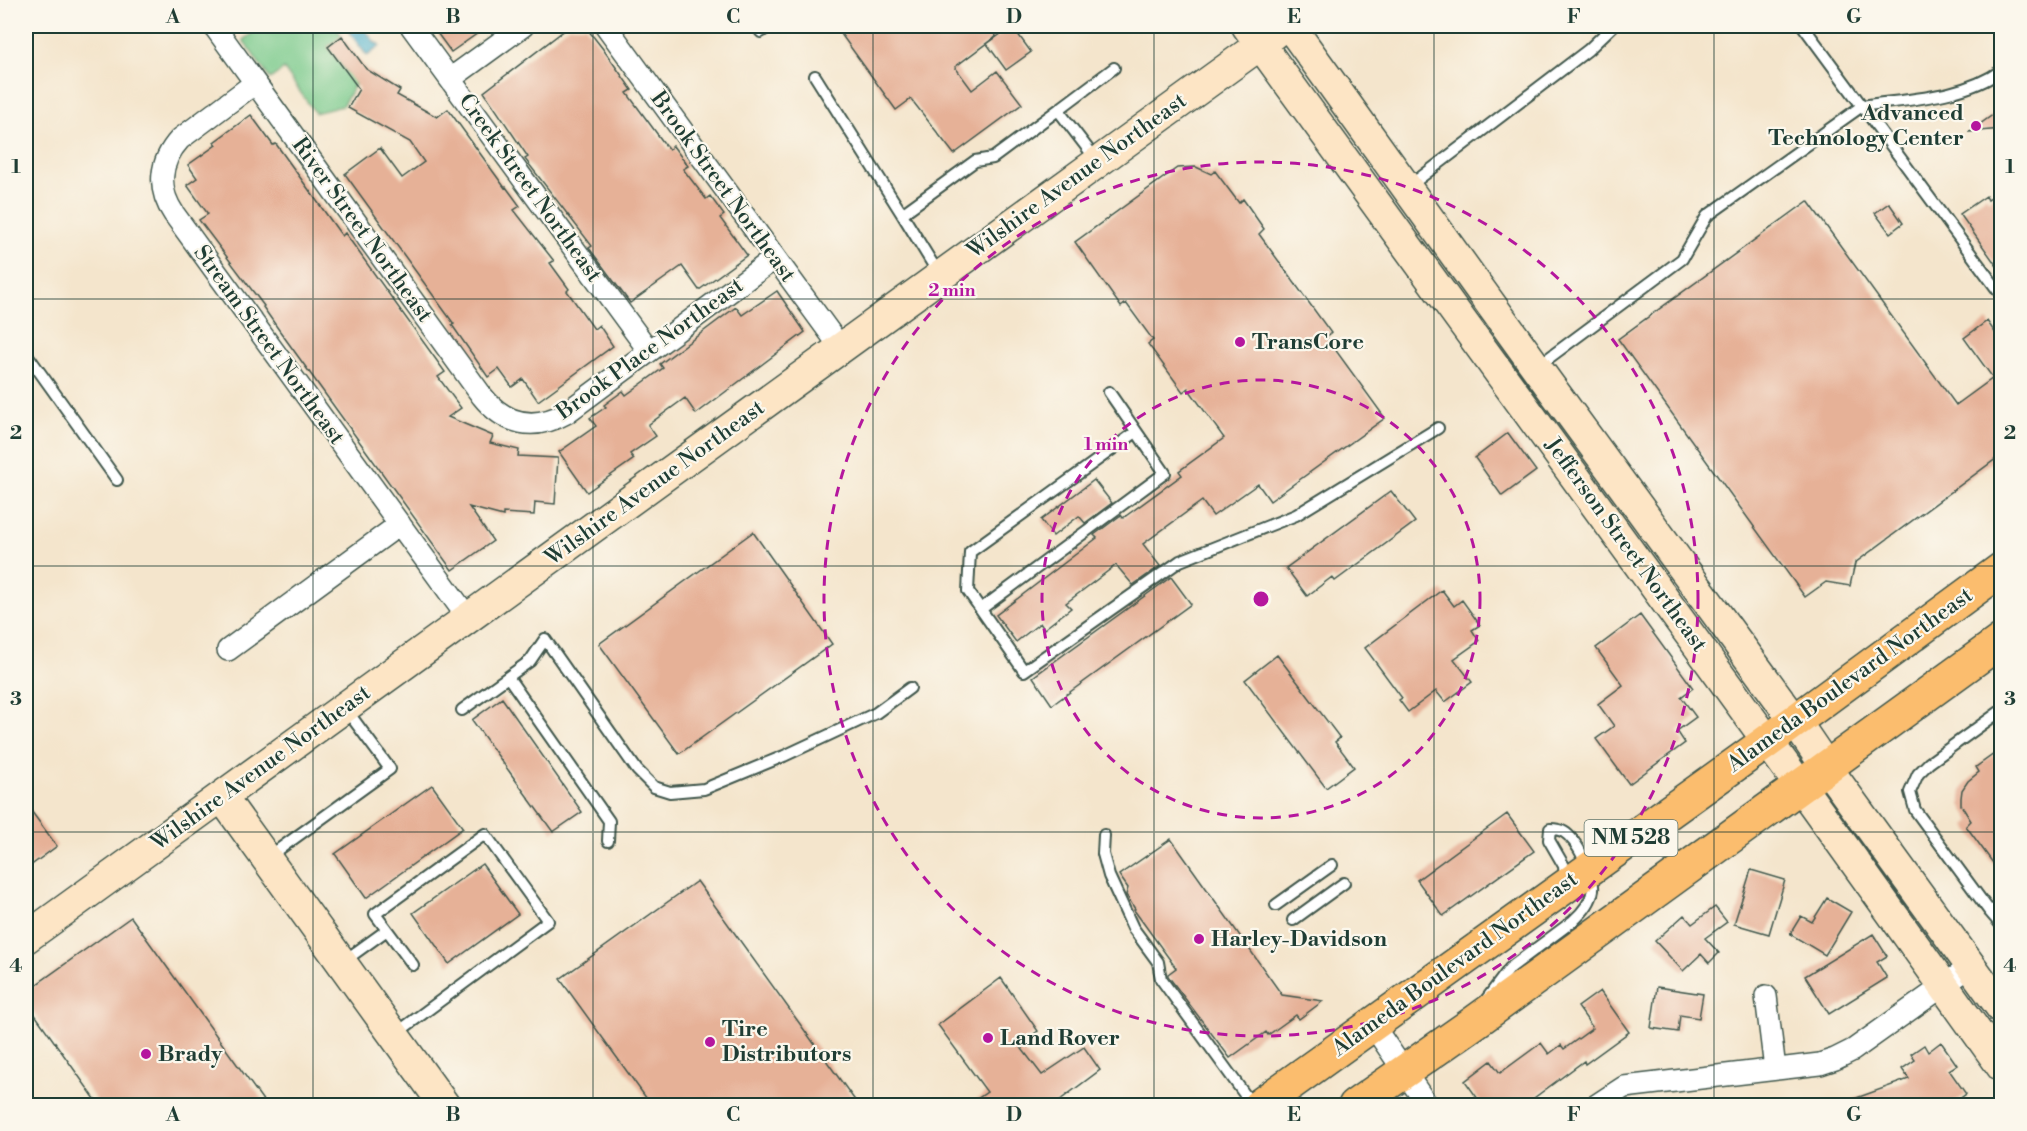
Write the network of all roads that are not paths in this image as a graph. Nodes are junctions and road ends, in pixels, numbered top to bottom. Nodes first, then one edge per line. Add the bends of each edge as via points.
1 (214, 26) edge
2 (411, 26) edge
3 (523, 26) edge
4 (606, 26) edge
5 (756, 26) edge
6 (770, 26) edge
7 (1290, 26) edge
8 (1613, 26) edge
9 (1803, 26) edge
10 (1264, 32) edge
11 (1114, 68) dead end
12 (2001, 70) edge
13 (815, 76) dead end
14 (450, 79) junction
15 (255, 82) junction
16 (1862, 106) junction
17 (1058, 110) junction
18 (1098, 162) junction
19 (1407, 188) junction
20 (902, 213) junction
21 (775, 258) junction
22 (940, 276) junction
23 (2001, 296) edge
24 (841, 348) junction
25 (649, 351) junction
26 (26, 353) edge
27 (1536, 368) junction
28 (1108, 392) dead end
29 (519, 422) joint
30 (1438, 428) dead end
31 (1136, 432) junction
32 (117, 480) dead end
33 (400, 524) junction
34 (2001, 569) edge
35 (981, 609) junction
36 (468, 618) junction
37 (2001, 640) edge
38 (228, 650) dead end
39 (508, 677) junction
40 (910, 688) dead end
41 (345, 708) junction
42 (462, 710) dead end
43 (2001, 710) edge
44 (1795, 721) junction
45 (1768, 741) junction
46 (1827, 768) junction
47 (1801, 787) junction
48 (222, 797) junction
49 (1104, 835) dead end
50 (608, 842) dead end
51 (267, 858) junction
52 (1332, 865) dead end
53 (1576, 877) junction
54 (1344, 883) dead end
55 (2001, 904) edge
56 (1276, 905) dead end
57 (1990, 912) junction
58 (1293, 920) dead end
59 (2001, 926) edge
60 (387, 930) junction
61 (26, 938) edge
62 (342, 962) junction
63 (413, 965) dead end
64 (1971, 966) junction
65 (1943, 987) junction
66 (1766, 996) dead end
67 (2001, 1009) edge
68 (1475, 1022) junction
69 (1372, 1024) junction
70 (394, 1035) junction
71 (2001, 1067) edge
72 (1775, 1069) junction
73 (1403, 1071) junction
74 (445, 1106) edge
75 (1253, 1106) edge
76 (1259, 1106) edge
77 (1355, 1106) edge
78 (1428, 1106) edge
79 (1595, 1106) edge

1 - 15 street, River Street Northeast
2 - 14 street, Creek Street Northeast
3 - 14 street
4 - 21 street, Brook Street Northeast
5 - 6 lane via 761,32
7 - 19 street, Jefferson Street Northeast
8 - 19 lane via 1588,50
9 - 16 lane
10 - 18 street, Wilshire Avenue Northeast
10 - 45 street, Jefferson Street Northeast
11 - 17 lane
12 - 16 lane via 1966,89
13 - 20 lane
14 - 25 street, Creek Street Northeast
15 - 29 street, River Street Northeast via 489,405
15 - 33 street, Stream Street Northeast via 172,147 162,177 164,196
16 - 23 lane
16 - 27 lane via 1707,216 1682,259
17 - 18 lane
17 - 20 lane via 993,158 975,161
18 - 22 street, Wilshire Avenue Northeast
19 - 27 street, Jefferson Street Northeast
20 - 22 lane
21 - 24 street, Brook Street Northeast
21 - 25 street, Brook Place Northeast
22 - 24 street, Wilshire Avenue Northeast
24 - 36 street, Wilshire Avenue Northeast
25 - 29 street, Brook Place Northeast via 555,419
26 - 32 lane
27 - 44 street, Jefferson Street Northeast
28 - 31 lane
30 - 35 lane via 1296,515 1180,561 1024,671
31 - 35 lane via 970,552 968,591
31 - 35 lane via 1165,473
33 - 36 street, Stream Street Northeast
33 - 38 street
34 - 44 main road, Alameda Boulevard Northeast / NM 528
36 - 41 street, Wilshire Avenue Northeast
37 - 46 main road, NM 528
39 - 40 lane via 530,661 545,639 637,770 654,787 670,792 704,789 784,756 876,713
39 - 42 lane
39 - 50 lane via 609,821
41 - 48 street, Wilshire Avenue Northeast
41 - 51 lane via 390,770
43 - 57 lane via 1929,763 1918,774 1910,792 1924,824
44 - 45 main road, Alameda Boulevard Northeast / NM 528
44 - 46 street, Jefferson Street Northeast
45 - 47 street, Jefferson Street Northeast
45 - 53 main road, Alameda Boulevard Northeast / NM 528
46 - 47 main road, NM 528
46 - 64 street, Jefferson Street Northeast
47 - 65 street, Jefferson Street Northeast
47 - 68 main road, NM 528
48 - 51 street
48 - 61 street, Wilshire Avenue Northeast
49 - 75 lane via 1103,854 1109,876 1133,928 1158,962 1161,979
51 - 62 street
52 - 56 lane
53 - 68 lane via 1593,883 1585,908 1510,968
53 - 69 main road, Alameda Boulevard Northeast / NM 528
54 - 58 lane
55 - 57 lane
57 - 59 lane
60 - 62 lane
60 - 63 lane
60 - 70 lane via 375,914 485,834 548,921
62 - 70 street
64 - 65 street
64 - 67 street, Jefferson Street Northeast
65 - 71 street, Jefferson Street Northeast
65 - 72 street via 1844,1056 1820,1064
66 - 72 street
68 - 73 main road, NM 528
69 - 73 street
69 - 76 main road, Alameda Boulevard Northeast / NM 528
70 - 74 street
72 - 79 street via 1624,1087
73 - 77 main road, NM 528
73 - 78 street

